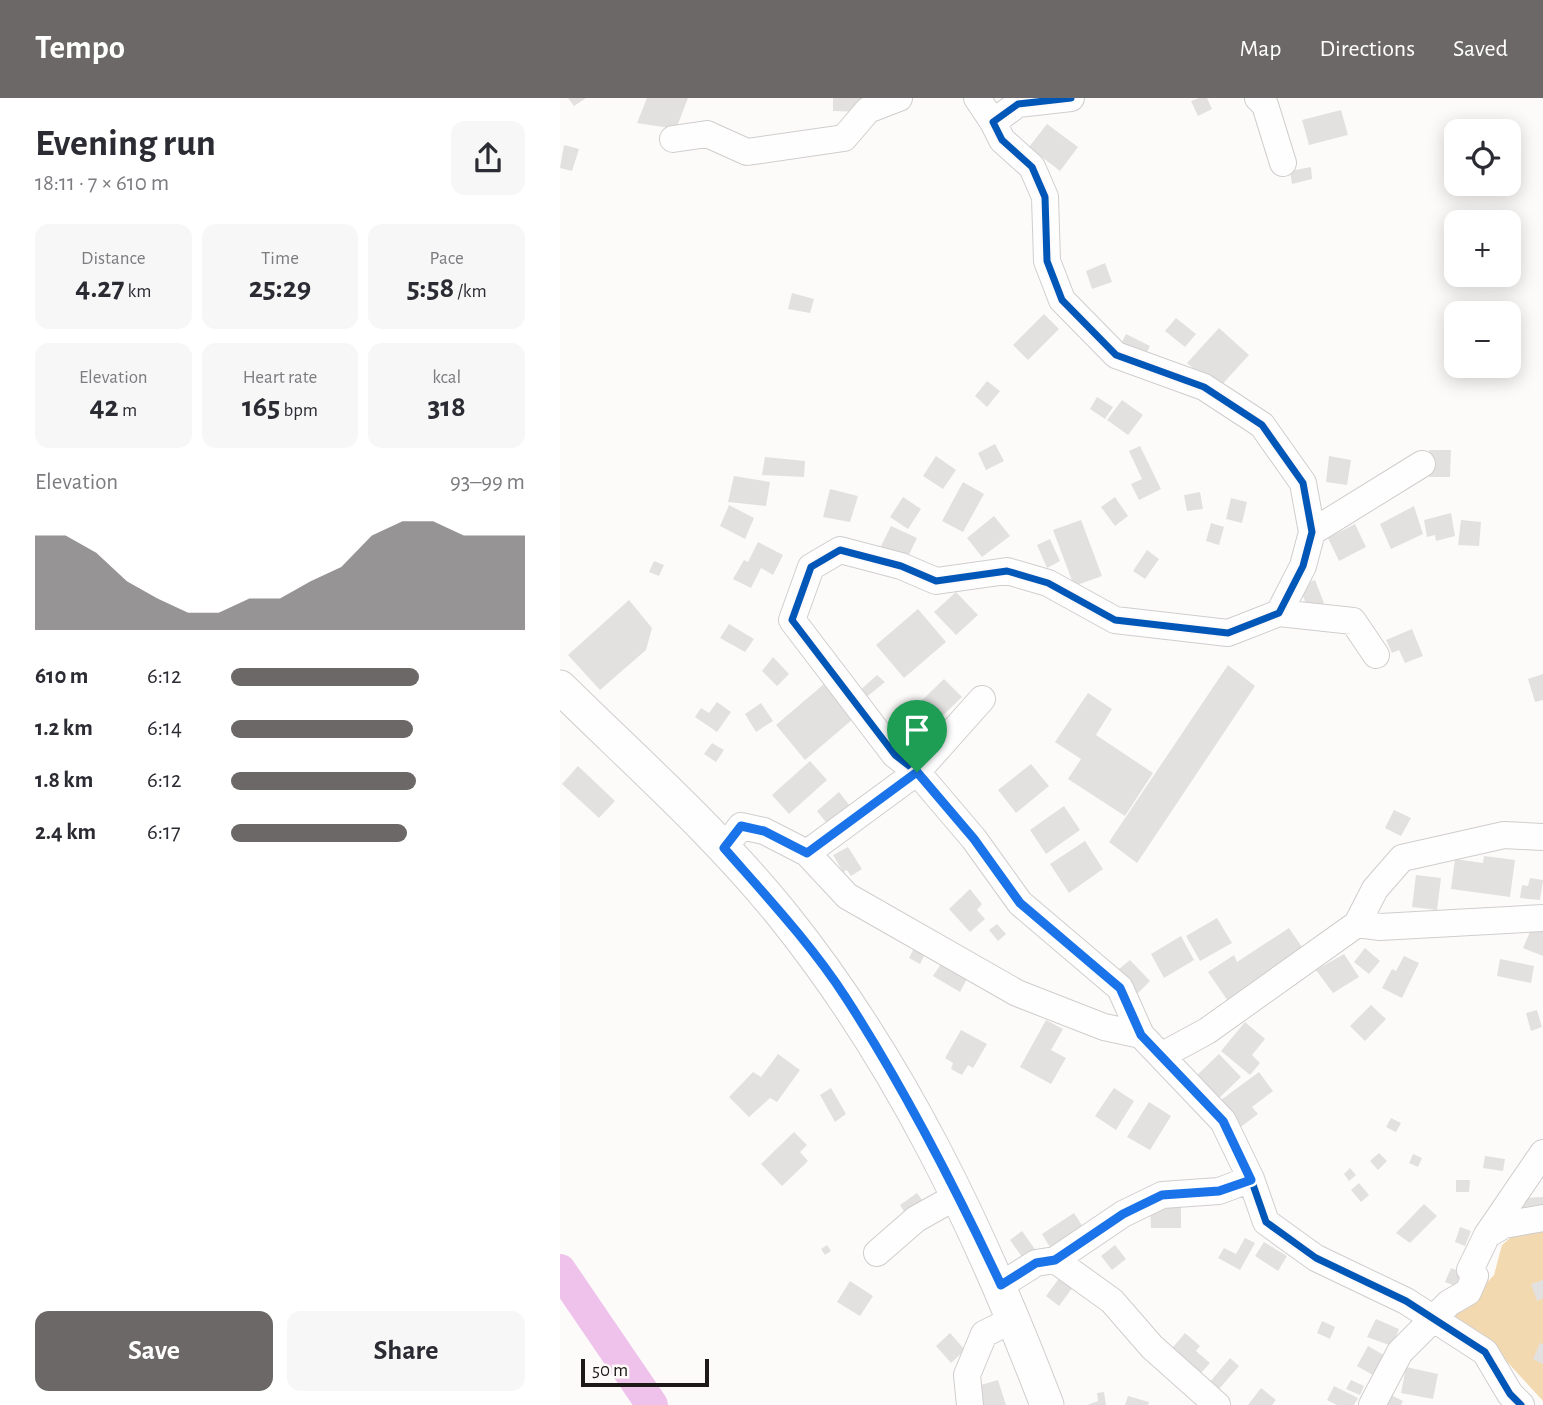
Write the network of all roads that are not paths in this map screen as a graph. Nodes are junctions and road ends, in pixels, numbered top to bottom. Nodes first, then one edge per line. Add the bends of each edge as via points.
1 (899, 98) edge
2 (977, 98) edge
3 (1071, 98) edge
4 (1258, 98) edge
5 (993, 122) junction
6 (673, 139) dead end
7 (1283, 163) dead end
8 (1422, 464) dead end
9 (1312, 532) junction
10 (1279, 613) junction
11 (1376, 655) dead end
12 (560, 687) edge
13 (982, 699) dead end
14 (917, 772) junction
15 (1543, 836) edge
16 (724, 848) junction
17 (807, 853) junction
18 (1543, 918) edge
19 (1357, 924) junction
20 (1141, 1035) junction
21 (1161, 1056) junction
22 (1543, 1153) edge
23 (1251, 1180) junction
24 (959, 1195) junction
25 (1543, 1218) edge
26 (1487, 1235) junction
27 (877, 1253) dead end
28 (1055, 1260) junction
29 (1001, 1285) junction
30 (1432, 1318) junction
31 (1014, 1319) junction
32 (970, 1405) edge
33 (1047, 1405) edge
34 (1217, 1405) edge
35 (1372, 1405) edge
36 (1521, 1405) edge

1 - 6 street via 868,110 844,138 747,152 707,134
2 - 5 street
3 - 5 street via 1018,104
4 - 7 street via 1265,105
5 - 9 street via 1002,140 1031,167 1045,197 1048,261 1062,300 1115,355 1204,387 1262,425 1303,483
8 - 9 street
9 - 10 street via 1303,566
10 - 11 street via 1353,621
10 - 14 street via 1228,633 1115,620 1048,583 1007,571 936,581 901,566 840,550 811,567 792,620 895,755
12 - 16 main road
13 - 14 street
14 - 17 street
14 - 20 street via 1020,903 1120,988
15 - 19 street via 1504,835 1402,858 1375,889
16 - 17 street via 741,826 764,831
16 - 24 main road via 845,996
17 - 20 street via 847,896 951,958 1017,993 1104,1027
18 - 19 street via 1380,927
19 - 21 street via 1207,1031
20 - 21 street
21 - 23 street via 1223,1121
22 - 26 street
23 - 28 street via 1219,1191 1162,1195 1123,1214
23 - 30 street via 1266,1222 1316,1258
24 - 27 street via 916,1220
24 - 29 main road
25 - 26 street via 1504,1225
26 - 30 street via 1470,1270 1475,1276 1468,1292
28 - 29 street via 1036,1263
28 - 34 street via 1112,1301 1152,1347
29 - 31 main road
30 - 35 street via 1400,1352
30 - 36 street via 1485,1352
31 - 32 street via 984,1334 967,1375
31 - 33 main road

